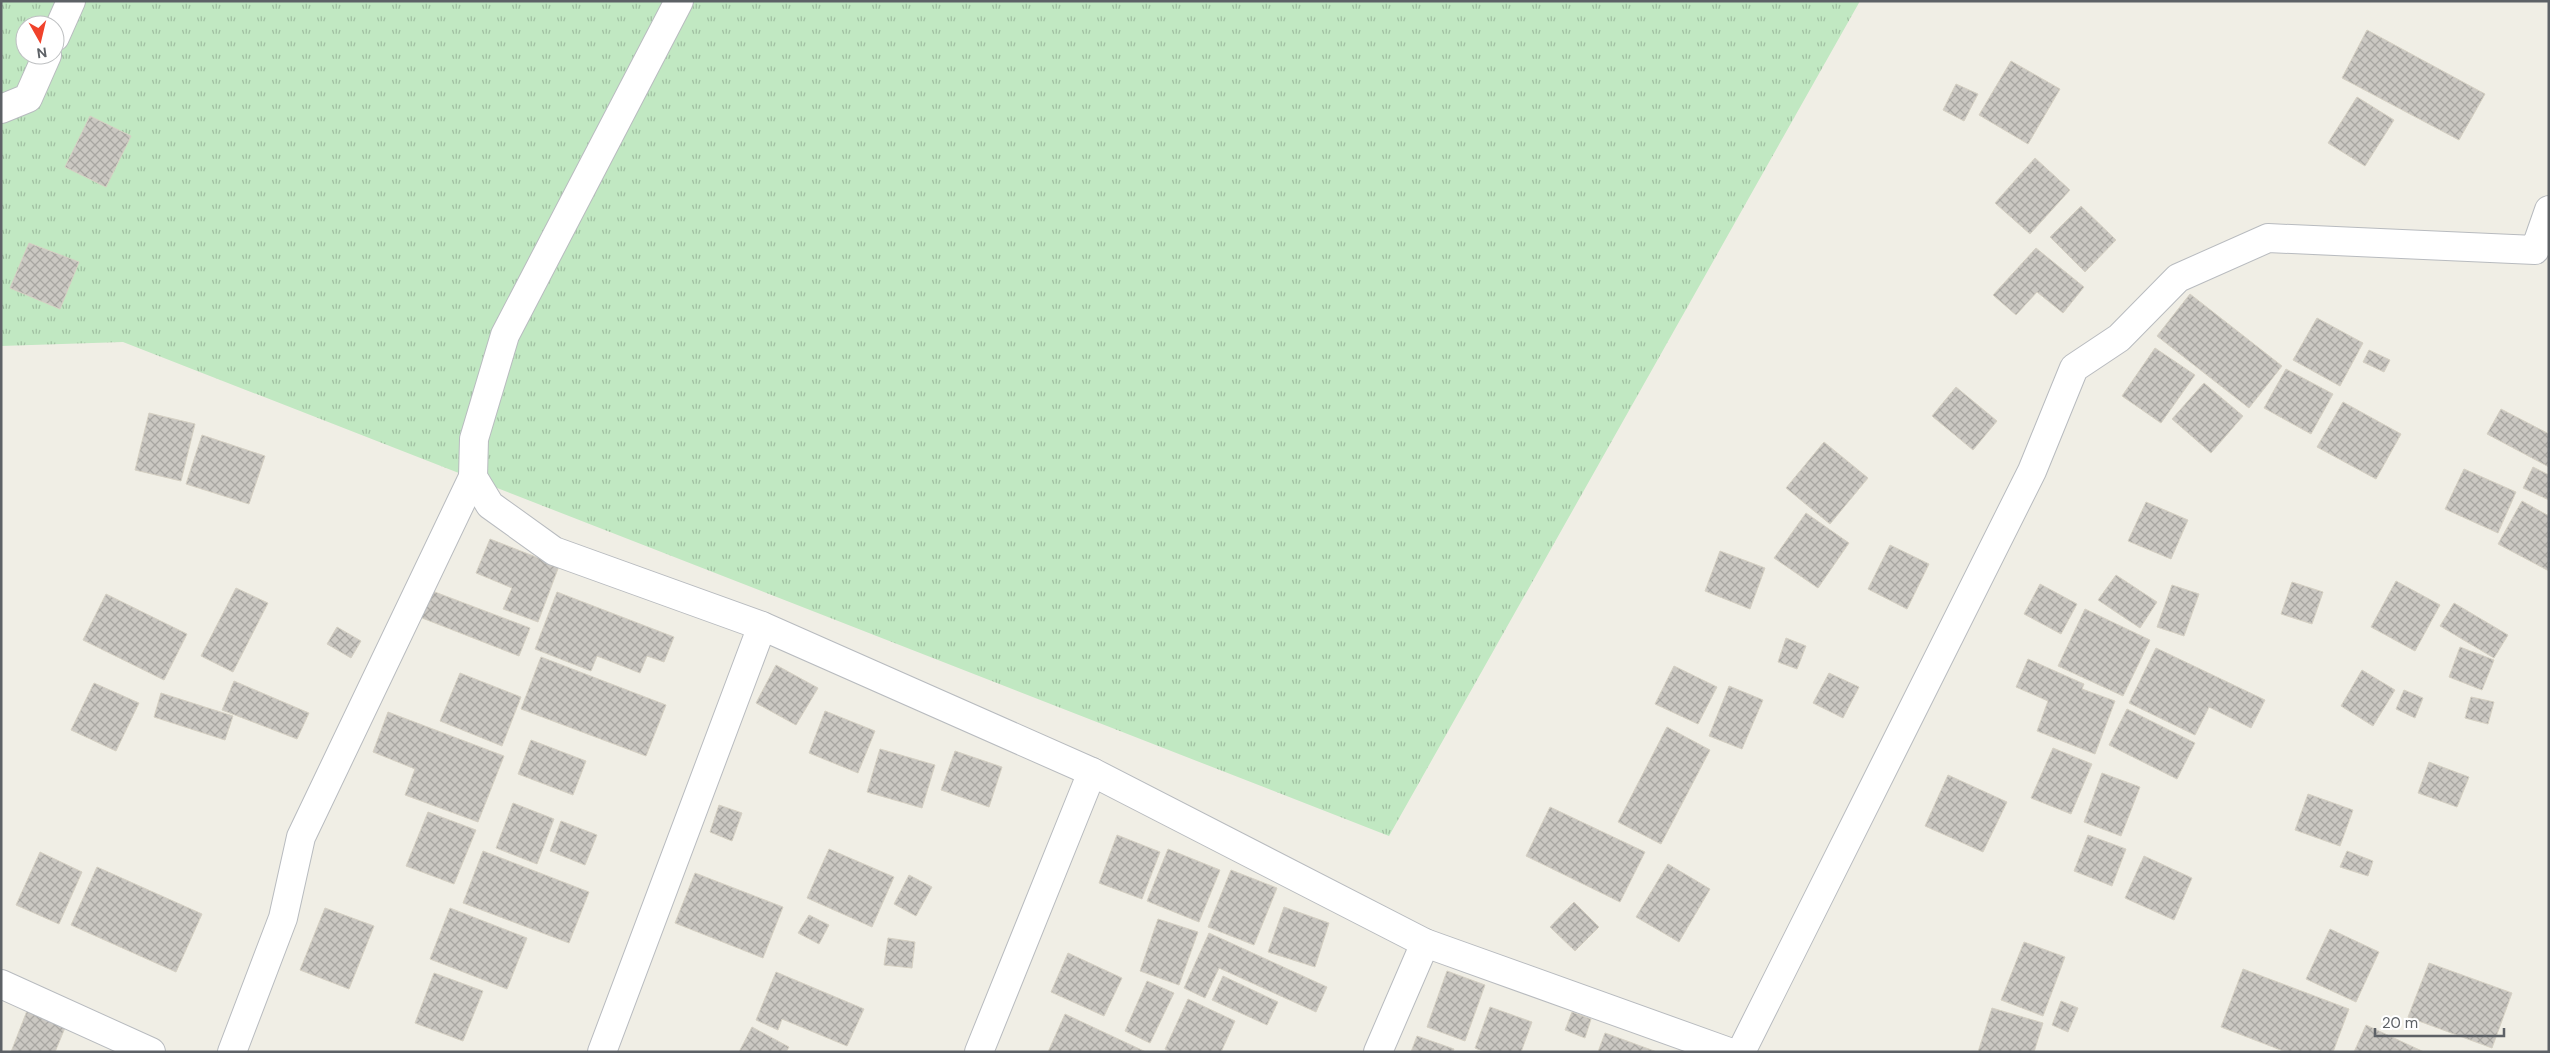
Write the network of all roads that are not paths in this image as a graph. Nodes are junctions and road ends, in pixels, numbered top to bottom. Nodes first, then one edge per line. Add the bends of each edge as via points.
1 (71, 1) edge
2 (679, 1) edge
3 (65, 15) edge
4 (43, 65) edge
5 (1, 109) edge
6 (2549, 210) edge
7 (473, 477) junction
8 (762, 626) junction
9 (1092, 772) junction
10 (1425, 943) junction
11 (1, 984) edge
12 (151, 1052) edge
13 (232, 1052) edge
14 (602, 1052) edge
15 (979, 1052) edge
16 (1378, 1052) edge
17 (1729, 1052) edge
18 (1741, 1052) edge

1 - 3 street
2 - 7 street via 505,335 474,439
4 - 5 street via 28,98
6 - 18 street via 2535,250 2268,238 2178,278 2119,338 2074,368 2032,471
7 - 8 street via 490,505 554,551
7 - 13 street via 301,836 283,918
8 - 9 street
8 - 14 street
9 - 10 street
9 - 15 street
10 - 16 street
10 - 17 street
11 - 12 street

